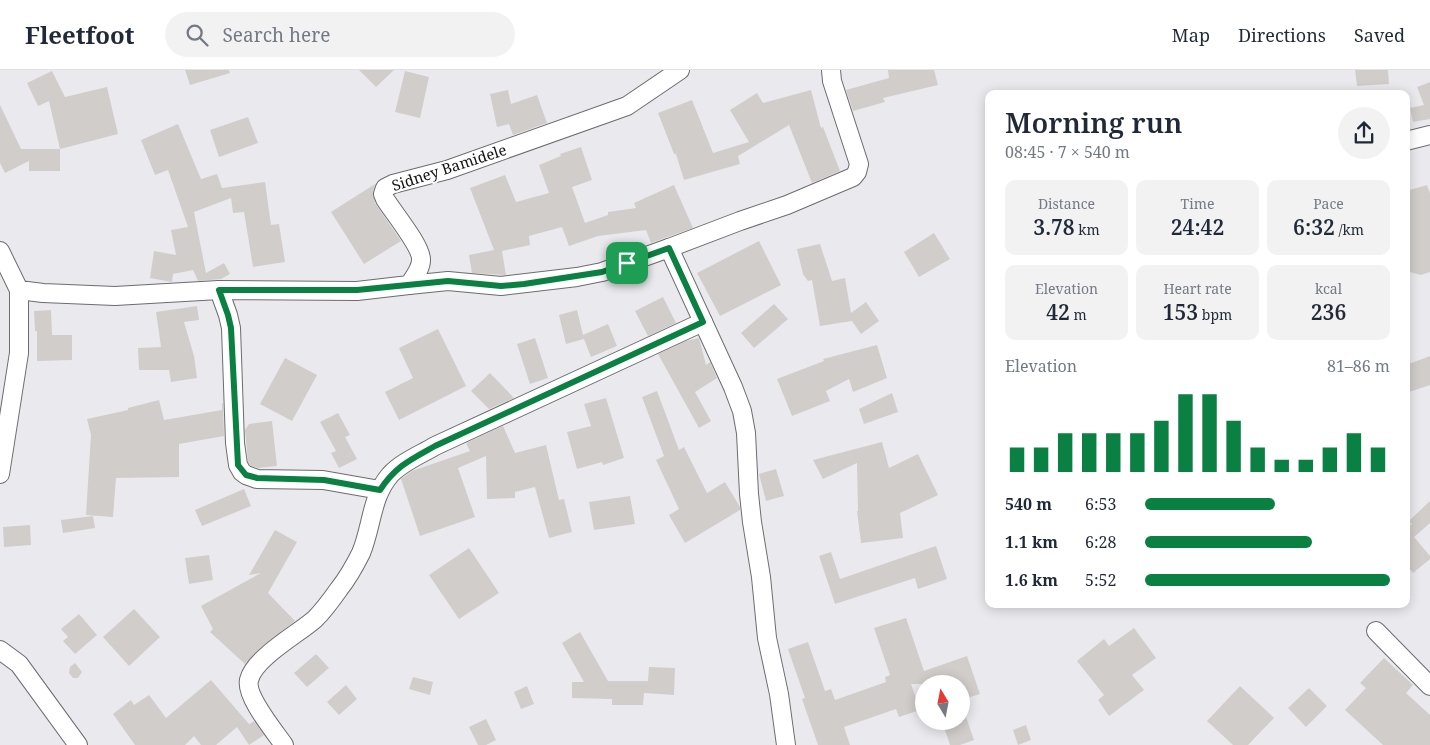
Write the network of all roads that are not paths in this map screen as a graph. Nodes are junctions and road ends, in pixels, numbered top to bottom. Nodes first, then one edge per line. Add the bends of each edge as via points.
1 (680, 70) edge
2 (831, 70) edge
3 (1430, 135) edge
4 (1410, 140) edge
5 (669, 248) junction
6 (0, 251) edge
7 (409, 285) junction
8 (19, 290) junction
9 (219, 290) junction
10 (703, 322) junction
11 (0, 474) edge
12 (380, 490) junction
13 (1376, 631) dead end
14 (0, 650) edge
15 (1430, 686) edge
16 (78, 745) edge
17 (284, 745) edge
18 (786, 745) edge

1 - 7 street, Sidney Bamidele via 627,106 447,170 385,188 385,200 420,255 419,269
2 - 5 street via 859,164 853,177
3 - 4 street
5 - 7 street via 602,272 577,277 501,286 448,281
5 - 10 street
6 - 8 street
7 - 9 street via 357,290
8 - 9 street via 115,296
8 - 11 street via 19,353
9 - 12 street via 231,328 236,443 242,472 257,478 324,480
10 - 12 street via 435,446 400,466
10 - 18 street via 742,411 767,638
12 - 17 street via 360,553 341,587 316,618 269,654 249,678 250,694
13 - 15 street
14 - 16 street via 19,664

